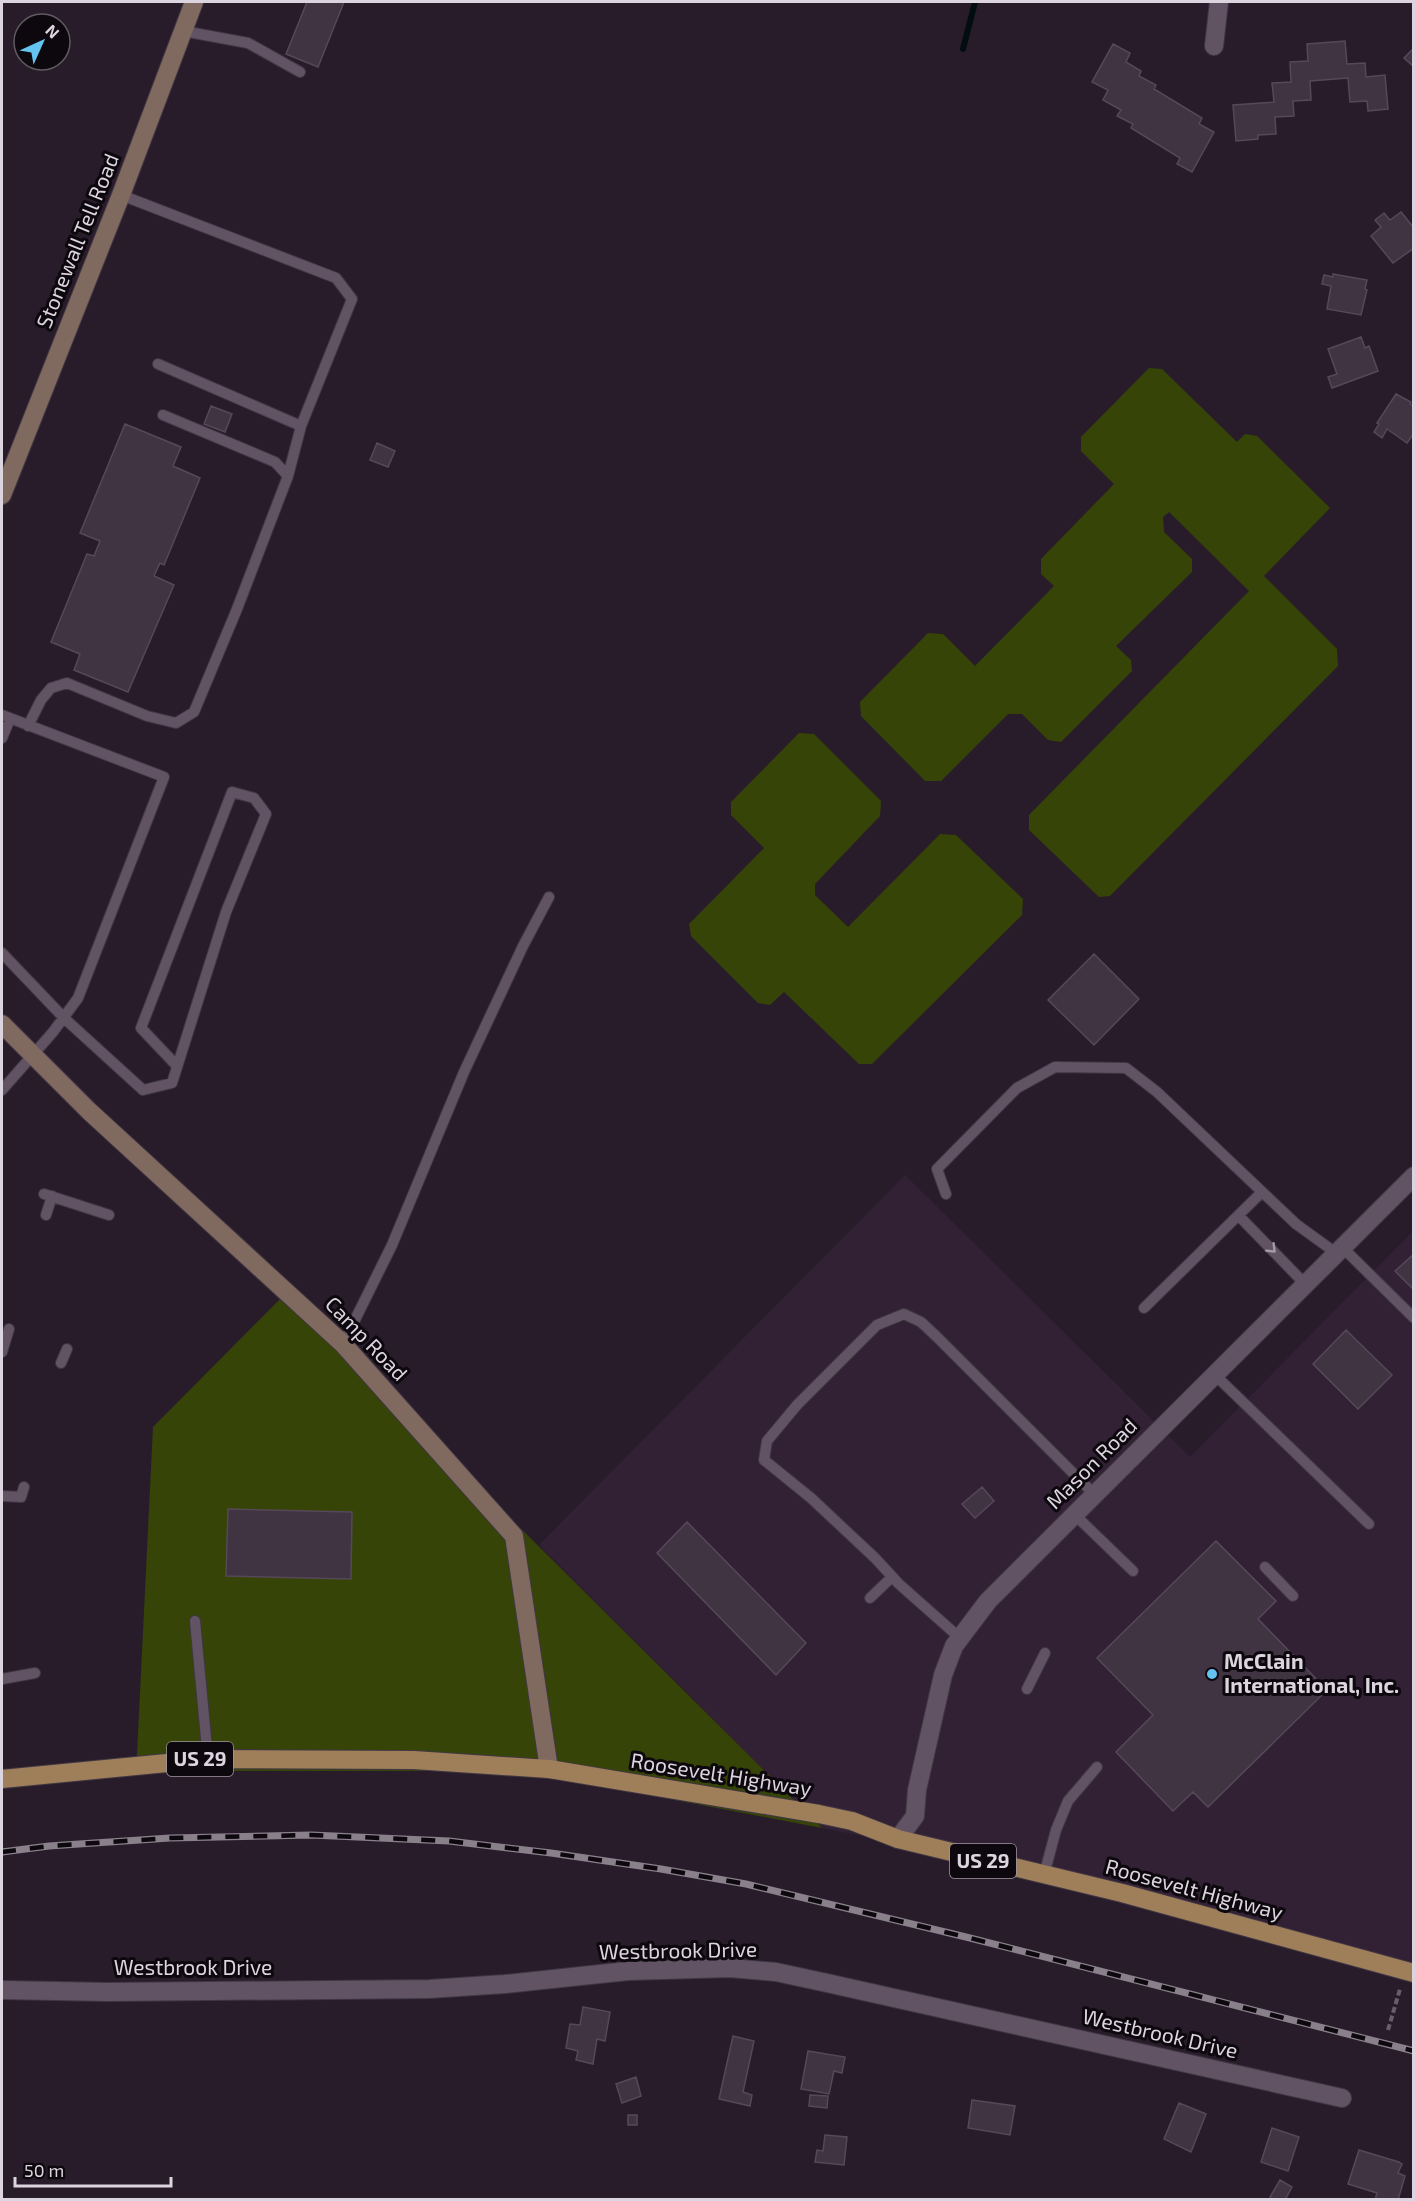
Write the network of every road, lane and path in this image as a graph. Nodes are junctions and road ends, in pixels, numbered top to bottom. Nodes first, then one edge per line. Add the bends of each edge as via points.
1 (194, 2) edge
2 (1219, 2) edge
3 (183, 31) junction
4 (1214, 46) dead end
5 (300, 72) dead end
6 (121, 195) junction
7 (158, 364) dead end
8 (163, 415) dead end
9 (301, 426) junction
10 (288, 476) junction
11 (2, 495) edge
12 (5, 717) edge
13 (28, 726) junction
14 (2, 738) edge
15 (549, 897) dead end
16 (2, 952) edge
17 (64, 1018) junction
18 (2, 1024) edge
19 (33, 1056) junction
20 (177, 1066) junction
21 (2, 1090) edge
22 (1413, 1176) edge
23 (1262, 1192) junction
24 (946, 1194) dead end
25 (46, 1215) dead end
26 (109, 1215) dead end
27 (1239, 1216) junction
28 (1339, 1250) junction
29 (1305, 1284) junction
30 (1144, 1308) dead end
31 (1413, 1318) edge
32 (9, 1329) dead end
33 (343, 1344) junction
34 (67, 1349) dead end
35 (2, 1352) edge
36 (61, 1363) dead end
37 (1214, 1374) junction
38 (24, 1486) dead end
39 (1094, 1494) junction
40 (2, 1496) edge
41 (1074, 1514) junction
42 (1370, 1524) dead end
43 (1265, 1567) dead end
44 (1133, 1571) dead end
45 (892, 1577) junction
46 (1293, 1596) dead end
47 (870, 1598) dead end
48 (195, 1621) dead end
49 (960, 1638) junction
50 (1045, 1653) dead end
51 (35, 1672) dead end
52 (2, 1679) edge
53 (1027, 1689) dead end
54 (208, 1759) junction
55 (1096, 1767) dead end
56 (549, 1769) junction
57 (2, 1779) edge
58 (898, 1839) junction
59 (1044, 1875) junction
60 (1410, 1972) edge
61 (2, 1990) edge
62 (1388, 2030) dead end
63 (1342, 2097) dead end

1 - 3 street, Stonewall Tell Road
2 - 4 street
3 - 5 lane via 248,43
3 - 6 street, Stonewall Tell Road
6 - 9 lane via 336,278 352,299
6 - 11 street, Stonewall Tell Road
7 - 9 lane
8 - 10 lane via 275,462
9 - 10 lane
10 - 13 lane via 194,712 176,723 66,683 51,688
12 - 13 lane
12 - 14 lane
13 - 17 lane via 165,777 78,998
15 - 33 lane via 469,1061 392,1245
16 - 17 lane
17 - 19 lane
17 - 20 lane via 143,1090 172,1083
18 - 19 street, Camp Road
19 - 21 lane
19 - 33 street, Camp Road
20 - 20 lane via 226,912 266,814 254,798 231,792 141,1029
22 - 28 street, Mason Road
23 - 24 lane via 1157,1092 1126,1068 1055,1067 1017,1088 937,1169
23 - 27 lane
23 - 28 lane via 1296,1224
25 - 26 lane via 48,1195
27 -> 29 lane
27 - 30 lane
28 - 29 street, Mason Road
28 - 31 lane
29 - 37 street, Mason Road
32 - 35 lane
33 - 56 street, Camp Road via 514,1536
34 - 36 lane
37 - 39 street, Mason Road
37 - 42 lane
38 - 40 lane via 21,1497
39 - 41 street, Mason Road
39 - 45 lane via 921,1322 904,1314 877,1324 767,1441 764,1460 811,1498
41 - 44 lane
41 - 49 street, Mason Road via 988,1601
43 - 46 lane
45 - 47 lane
45 - 49 lane
48 - 54 lane
49 - 58 street, Mason Road via 943,1675 917,1790 915,1816
50 - 53 lane
51 - 52 lane
54 - 56 main road, Roosevelt Highway / US 29 via 414,1760
54 - 57 main road, Roosevelt Highway / US 29
55 - 59 lane via 1068,1801
56 - 58 main road, Roosevelt Highway / US 29 via 819,1814 852,1821
58 - 59 main road, Roosevelt Highway / US 29
59 - 60 main road, Roosevelt Highway / US 29
60 - 62 path
61 - 63 street, Westbrook Drive via 429,1989 628,1971 730,1968 777,1972

